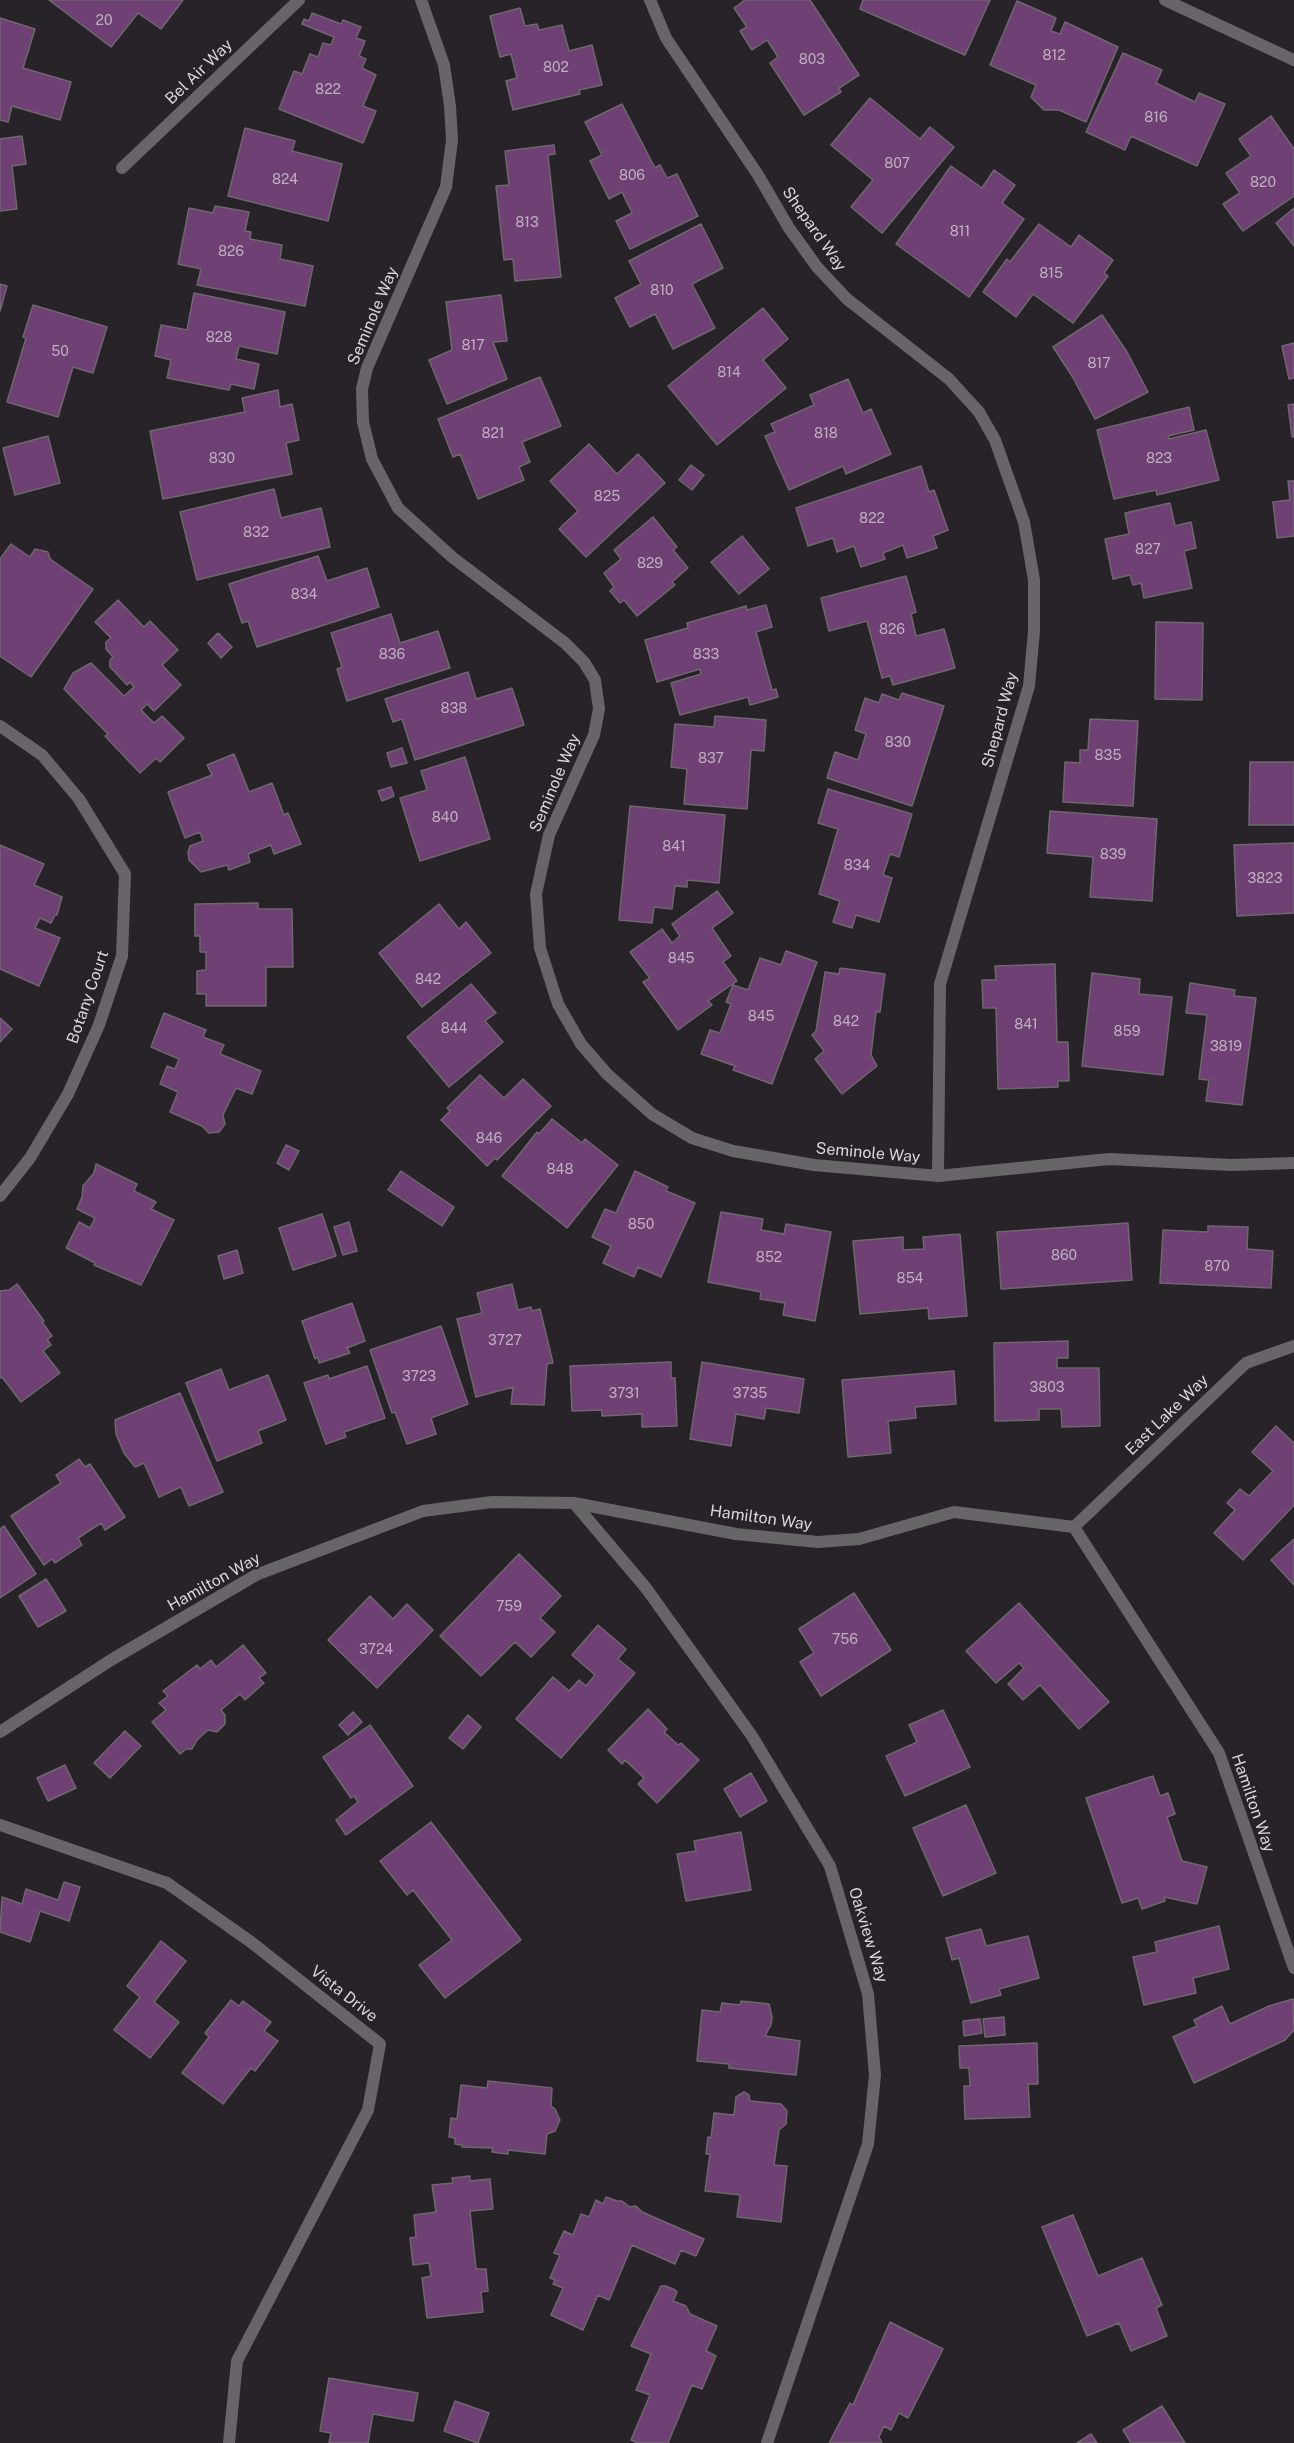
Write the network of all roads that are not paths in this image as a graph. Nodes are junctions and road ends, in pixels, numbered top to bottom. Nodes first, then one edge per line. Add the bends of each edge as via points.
1 (299, 0) edge
2 (421, 0) edge
3 (651, 0) edge
4 (1165, 0) edge
5 (1294, 60) edge
6 (122, 168) dead end
7 (0, 726) edge
8 (1294, 1163) edge
9 (938, 1176) junction
10 (0, 1196) edge
11 (1294, 1346) edge
12 (574, 1503) junction
13 (1074, 1527) junction
14 (0, 1731) edge
15 (0, 1825) edge
16 (1294, 1968) edge
17 (229, 2443) edge
18 (767, 2443) edge

1 - 6 street, Bel Air Way
2 - 9 street, Seminole Way via 444,65 450,106 452,140 446,187 367,368 362,389 363,422 372,459 398,508 452,557 565,644 584,662 595,680 598,709 594,735 549,835 536,894 540,948 558,1004 581,1044 607,1074 652,1114 692,1138 734,1151 814,1166
3 - 9 street, Shepard Way via 666,38 817,267 847,299 949,379 979,412 995,440 1024,522 1034,580 1029,686 940,984
4 - 5 street
7 - 10 street, Botany Court via 42,755 79,799 124,873 122,956 99,1025 68,1094 30,1158
8 - 9 street, Seminole Way via 1231,1166 1109,1159
11 - 13 street, East Lake Way via 1246,1363
12 - 13 street, Hamilton Way via 736,1534 818,1542 860,1539 954,1512
12 - 14 street, Hamilton Way via 492,1502 423,1511 256,1575
12 - 18 street, Oakview Way via 646,1588 752,1736 830,1866 868,1994 875,2075 868,2144
13 - 16 street, Hamilton Way via 1219,1753
15 - 17 street, Vista Drive via 167,1883 251,1942 380,2044 368,2110 237,2361

